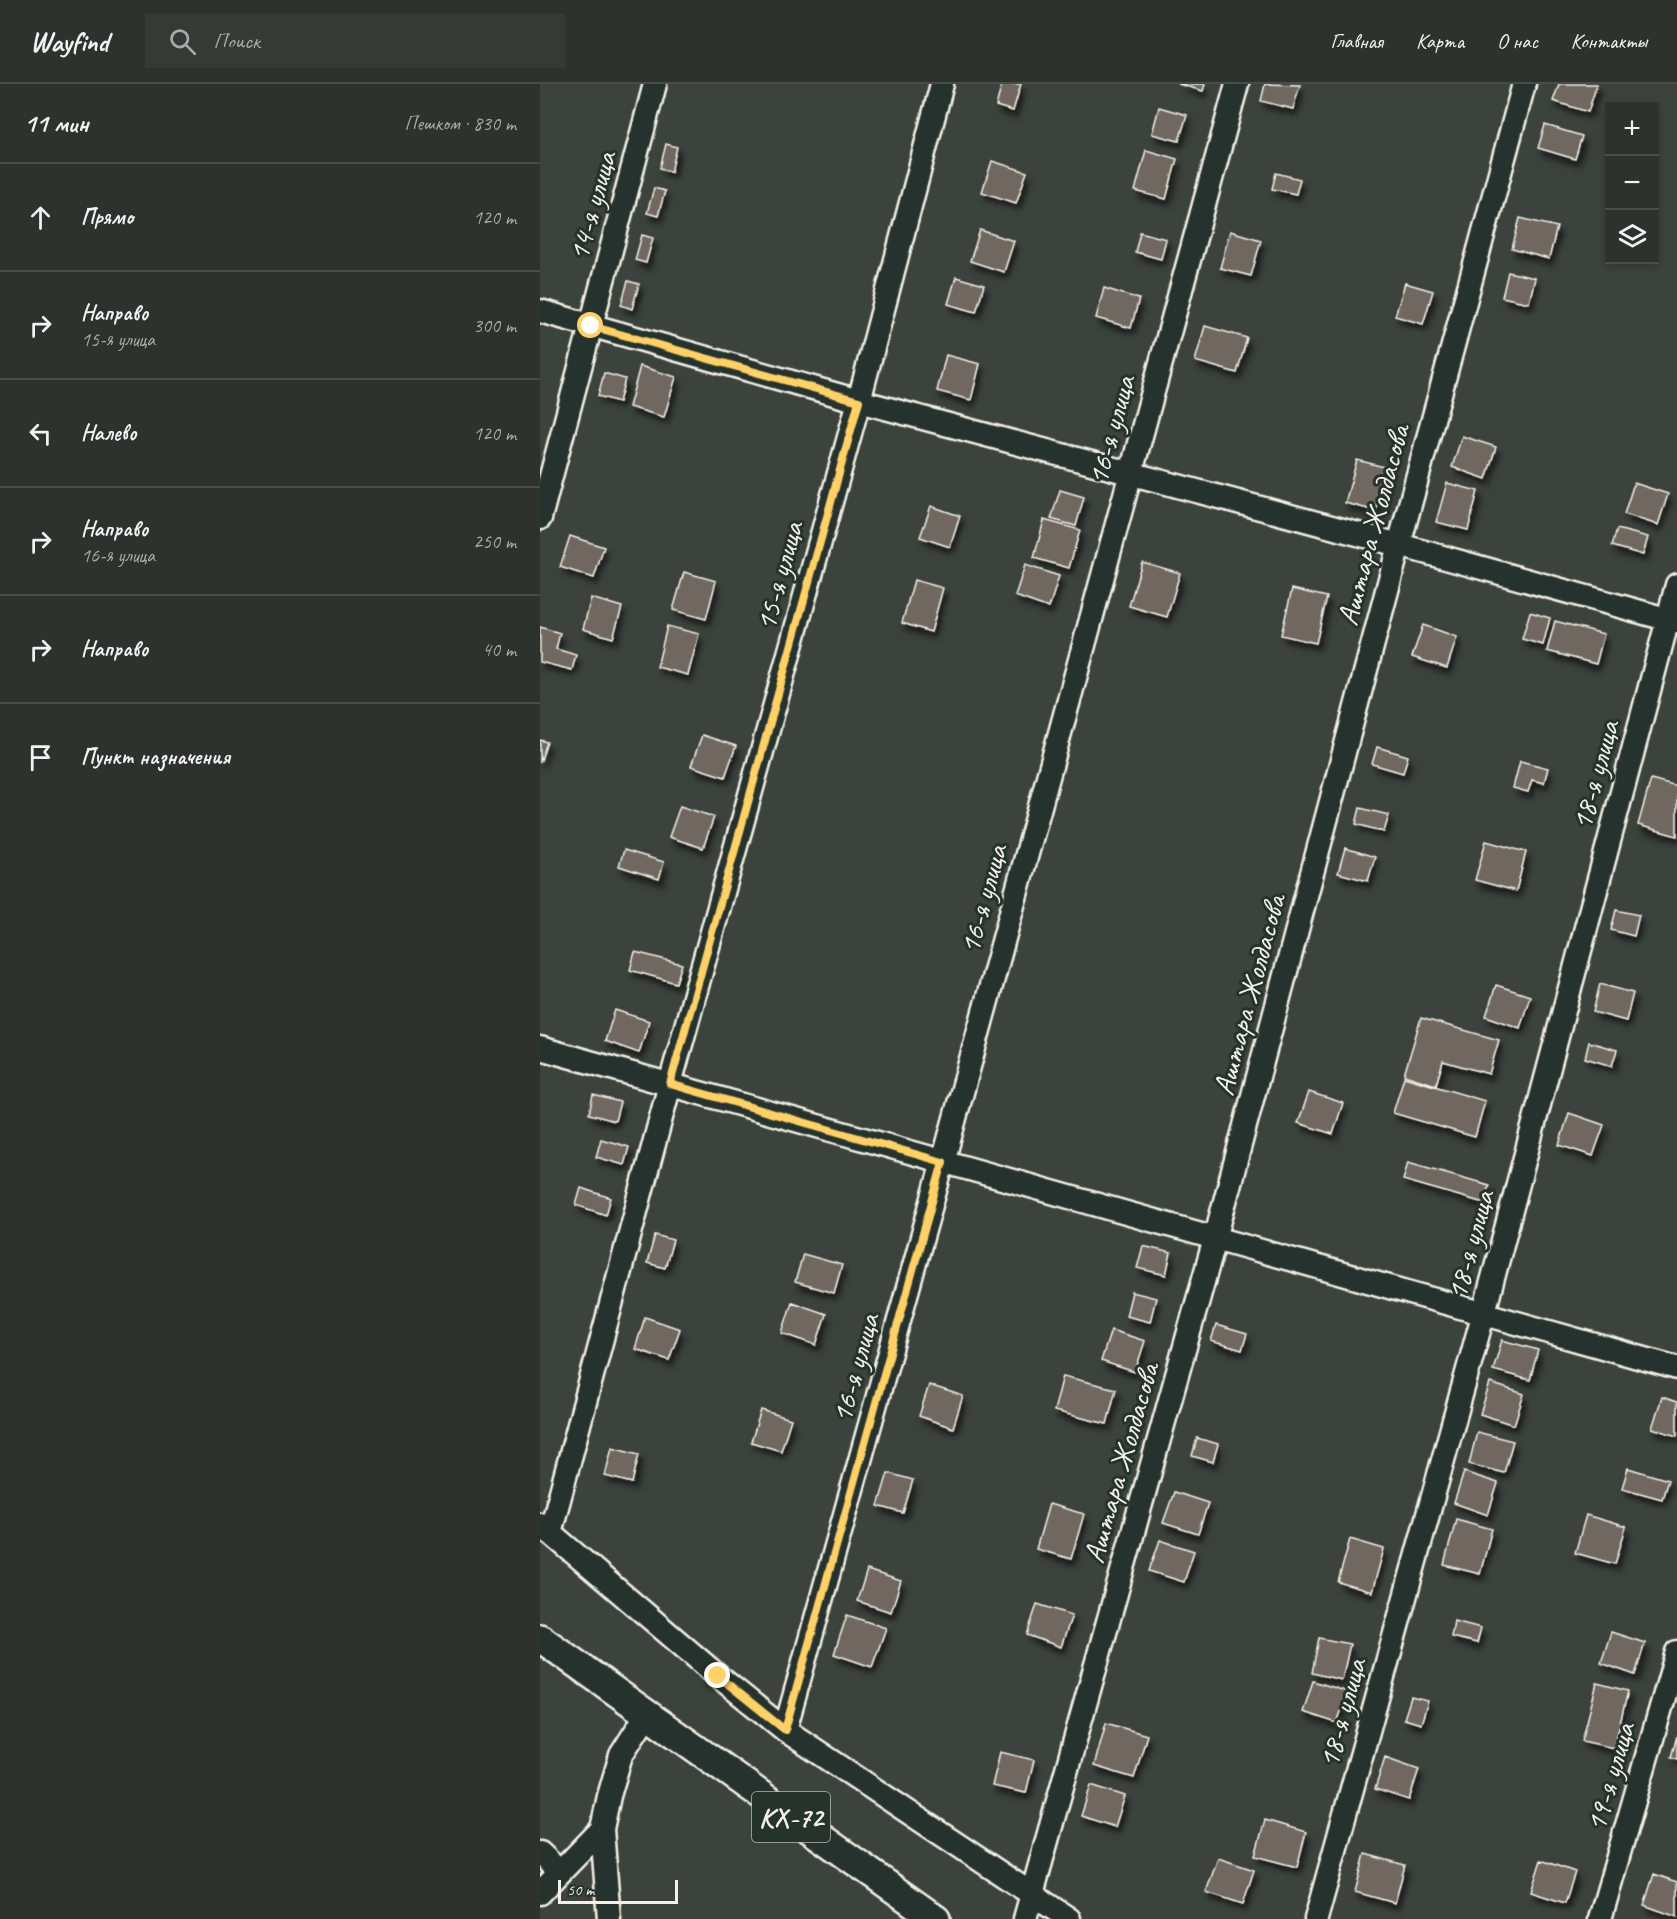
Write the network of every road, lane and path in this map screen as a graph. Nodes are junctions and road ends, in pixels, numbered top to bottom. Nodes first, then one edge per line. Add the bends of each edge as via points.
1 (655, 84) edge
2 (942, 84) edge
3 (1237, 84) edge
4 (1524, 84) edge
5 (540, 311) edge
6 (591, 326) junction
7 (859, 401) junction
8 (1130, 474) junction
9 (540, 518) edge
10 (1399, 545) junction
11 (1677, 585) edge
12 (1672, 621) edge
13 (540, 1048) edge
14 (670, 1084) junction
15 (943, 1162) junction
16 (1215, 1239) junction
17 (1484, 1312) junction
18 (1677, 1368) edge
19 (545, 1528) edge
20 (540, 1619) edge
21 (540, 1638) edge
22 (1677, 1652) edge
23 (647, 1714) junction
24 (785, 1730) junction
25 (602, 1829) junction
26 (540, 1853) edge
27 (560, 1872) junction
28 (540, 1893) edge
29 (1032, 1894) junction
30 (609, 1919) edge
31 (936, 1919) edge
32 (1025, 1919) edge
33 (1070, 1919) edge
34 (1316, 1919) edge
35 (1600, 1919) edge

1 - 6 street, 14-я улица
2 - 7 street, 15-я улица
3 - 8 street, 16-я улица
4 - 10 street, Аштара Жолдасова
5 - 6 street
6 - 7 street
6 - 9 street, 14-я улица
7 - 8 street
7 - 14 street, 15-я улица
8 - 10 street
8 - 15 street, 16-я улица
10 - 12 street
10 - 16 street, Аштара Жолдасова
11 - 12 street, 18-я улица
12 - 17 street, 18-я улица
13 - 14 street
14 - 15 street
14 - 19 street, 15-я улица
15 - 16 street
15 - 24 street, 16-я улица
16 - 17 street
16 - 29 street, Аштара Жолдасова
17 - 18 street
17 - 34 street, 18-я улица
19 - 24 street
20 - 23 main road, КХ-72
21 - 23 main road, КХ-72
22 - 35 street, 19-я улица
23 - 25 street via 621,1755
23 - 31 main road, КХ-72
24 - 29 street
25 - 27 street
25 - 30 street
26 - 27 street
27 - 28 street
29 - 32 street, Аштара Жолдасова
29 - 33 street

